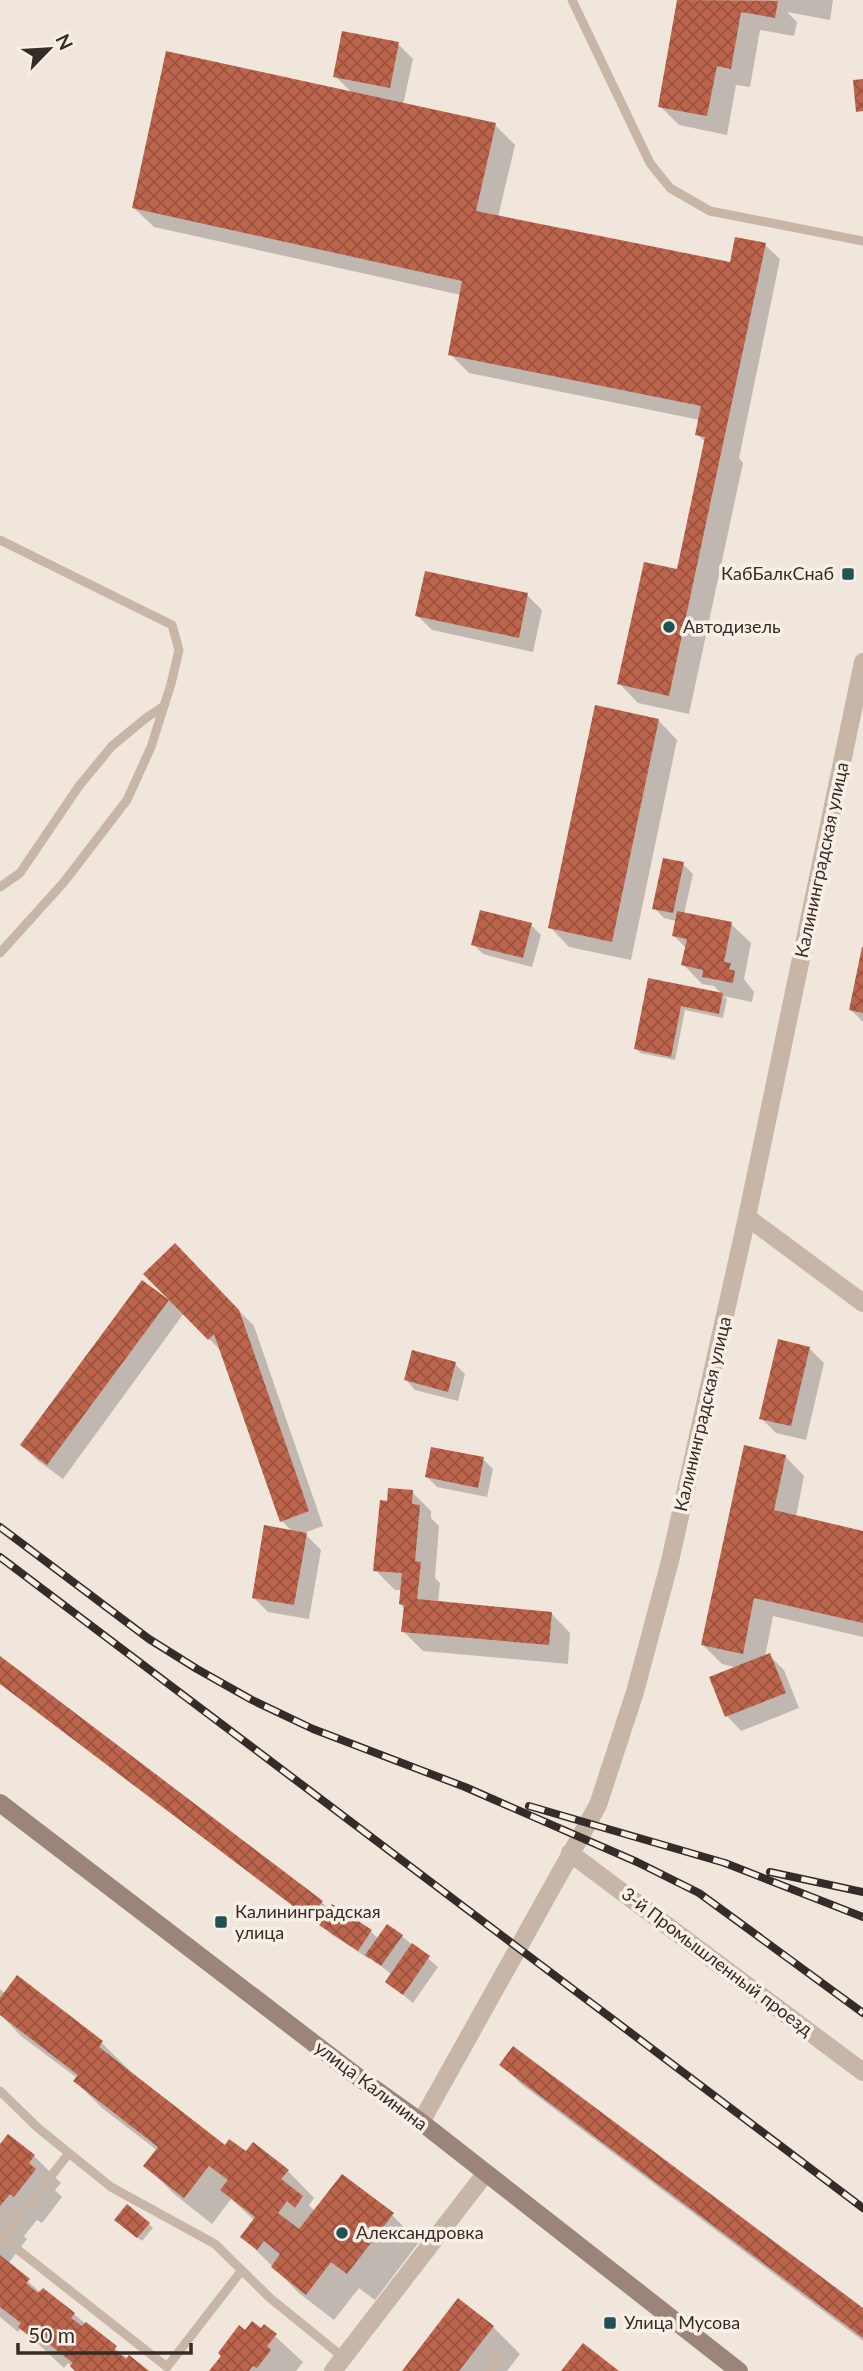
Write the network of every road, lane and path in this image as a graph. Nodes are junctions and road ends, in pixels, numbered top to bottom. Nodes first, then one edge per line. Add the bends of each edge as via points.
1 (572, 0) edge
2 (863, 240) edge
3 (0, 540) edge
4 (863, 662) edge
5 (164, 706) junction
6 (0, 887) edge
7 (0, 953) edge
8 (747, 1217) junction
9 (863, 1303) edge
10 (0, 1803) edge
11 (570, 1853) junction
12 (863, 2072) edge
13 (0, 2091) edge
14 (421, 2122) junction
15 (69, 2153) junction
16 (485, 2174) junction
17 (242, 2270) junction
18 (498, 2359) dead end
19 (339, 2364) edge
20 (489, 2371) edge
21 (739, 2371) edge

1 - 2 lane via 649,163 670,188 710,211
3 - 5 lane via 173,625 179,650
4 - 8 street, Калининградская улица
5 - 6 lane via 112,746 20,873
5 - 7 lane via 127,800 64,882
8 - 9 street
8 - 11 street, Калининградская улица via 670,1561 635,1692 598,1805
10 - 14 main road, улица Калинина
11 - 12 street, 3-й Промышленный проезд
11 - 14 street, Калининградская улица
13 - 15 lane
14 - 16 main road, улица Калинина
15 - 17 lane via 111,2187 215,2244
15 - 17 lane via 3,2238 167,2367
16 - 19 street
16 - 21 main road, улица Калинина
17 - 19 lane
18 - 20 lane

